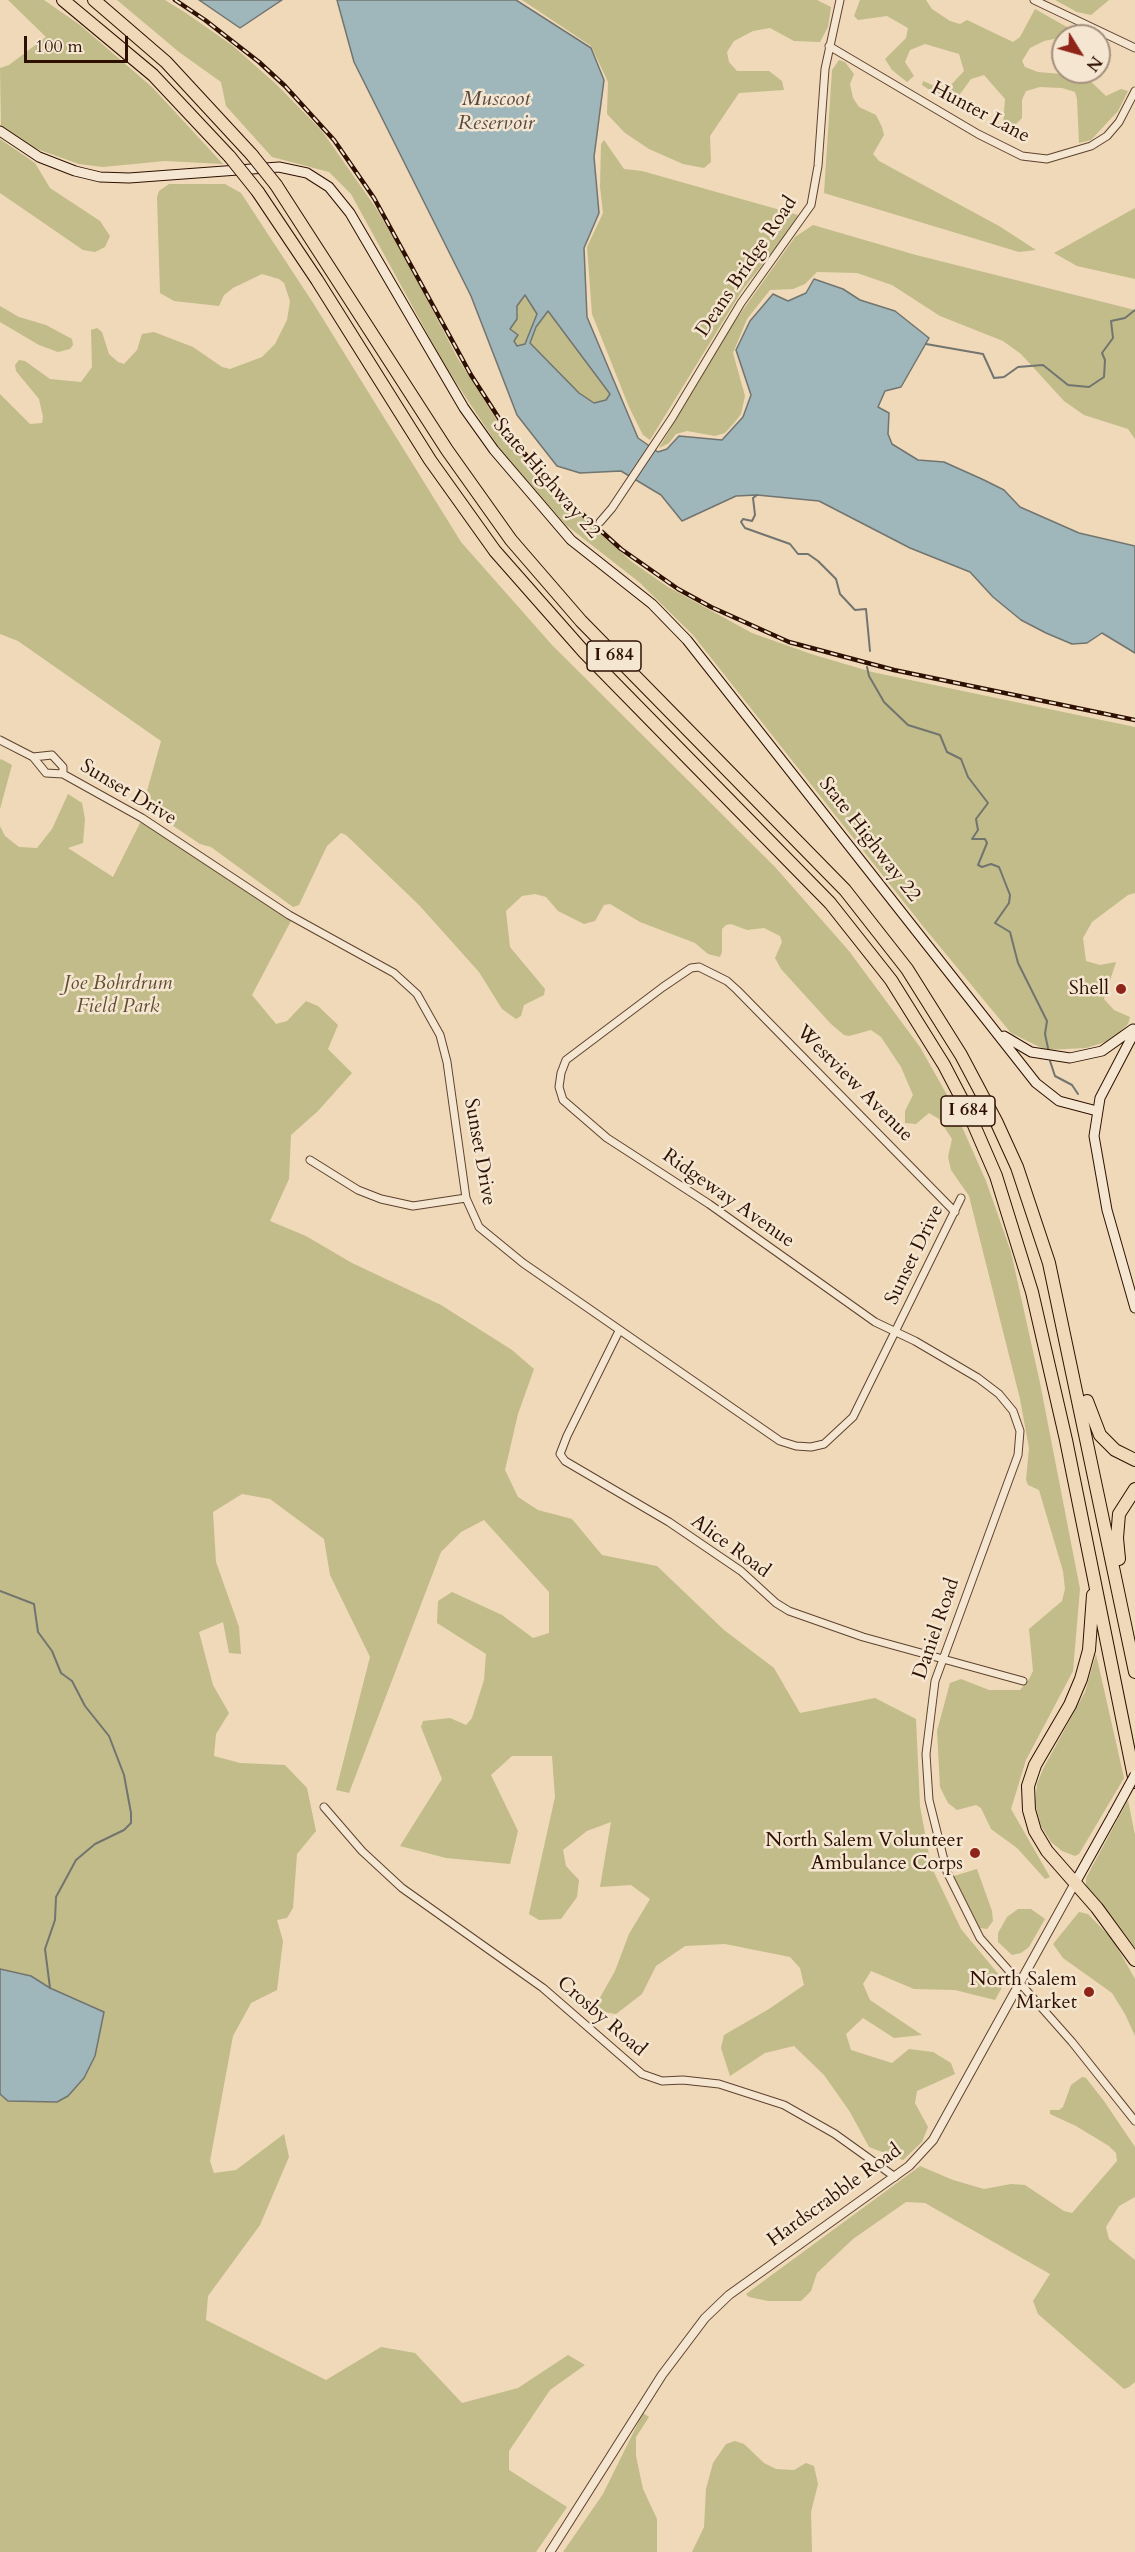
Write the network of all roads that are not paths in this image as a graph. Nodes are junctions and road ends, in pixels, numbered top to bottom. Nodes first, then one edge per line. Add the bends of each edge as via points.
1 (63, 0) edge
2 (94, 0) edge
3 (840, 0) edge
4 (1034, 0) edge
5 (829, 46) junction
6 (1135, 48) edge
7 (1135, 91) edge
8 (0, 131) edge
9 (600, 522) dead end
10 (0, 740) edge
11 (33, 757) junction
12 (63, 774) junction
13 (980, 1010) junction
14 (1135, 1026) edge
15 (1135, 1031) edge
16 (560, 1079) joint
17 (1096, 1111) junction
18 (310, 1160) dead end
19 (466, 1198) junction
20 (961, 1198) dead end
21 (955, 1212) junction
22 (1135, 1308) edge
23 (619, 1331) junction
24 (896, 1332) junction
25 (1070, 1356) junction
26 (1135, 1460) edge
27 (1135, 1489) edge
28 (1116, 1578) junction
29 (1094, 1579) junction
30 (942, 1658) junction
31 (1135, 1672) edge
32 (1023, 1681) dead end
33 (1135, 1774) edge
34 (1135, 1782) edge
35 (324, 1807) dead end
36 (1075, 1883) junction
37 (1135, 1960) edge
38 (1019, 1985) junction
39 (1135, 2121) edge
40 (895, 2177) junction
41 (550, 2552) edge

1 - 29 highway, I 684, bridge via 153,75 230,158 258,192 430,460 495,551 578,646 830,903 876,960 926,1033 970,1116 1012,1221 1044,1342
2 - 25 highway, I 684, bridge via 166,62 276,185 447,450 518,548 581,621 845,890 917,983 974,1077 1017,1167 1046,1255
3 - 5 street, Deans Bridge Road
4 - 6 street
5 - 7 street, Hunter Lane via 1022,156 1047,159 1091,146 1119,122
5 - 9 street, Deans Bridge Road via 818,174 811,205 725,327 652,448
8 - 13 main road, State Highway 22 via 52,163 87,174 114,178 279,167 307,173 329,187 350,213 464,408 494,450 572,540 652,604 687,640
10 - 11 street, Sunset Drive
11 - 12 street via 46,773
11 - 12 street, Sunset Drive via 52,755 63,767
12 - 19 street, Sunset Drive via 142,818 289,915 376,961 417,994 440,1035 447,1062
13 - 14 main road via 1022,1048 1060,1058 1102,1051
13 - 17 main road via 1043,1090 1059,1101
15 - 17 main road
16 - 21 street, Westview Avenue via 566,1060 691,968 699,967 727,981
16 - 24 street, Ridgeway Avenue via 563,1100 607,1138 709,1204 875,1322
17 - 22 main road via 1097,1163 1116,1248
18 - 19 street via 358,1190 381,1199 413,1206
19 - 23 street, Sunset Drive via 471,1213 487,1235
20 - 21 street, Sunset Drive
21 - 24 street, Sunset Drive
23 - 24 street, Sunset Drive via 761,1429 796,1446 811,1447 824,1444 853,1417
23 - 30 street, Alice Road via 567,1436 560,1454 565,1461 678,1528 741,1571 789,1611 863,1637
24 - 30 street, Daniel Road via 990,1386 1013,1411 1020,1431 1011,1475
25 - 26 highway via 1080,1373 1101,1435 1115,1450
25 - 28 highway, I 684
27 - 28 highway via 1119,1514
28 - 31 highway, I 684
29 - 34 highway, I 684
29 - 36 highway via 1089,1650 1081,1680 1035,1765 1028,1786 1035,1831
30 - 32 street, Alice Road
30 - 38 street, Daniel Road via 926,1754 934,1824 947,1872 968,1917
33 - 36 main road, Hardscrabble Road, bridge
35 - 40 street, Crosby Road via 362,1851 402,1888 543,1988 642,2074 662,2081 719,2084 784,2105 835,2134
36 - 37 highway
36 - 38 street, Hardscrabble Road
38 - 39 street, Daniel Road via 1072,2042
38 - 40 street, Hardscrabble Road via 933,2140
40 - 41 street, Hardscrabble Road via 729,2295 705,2318 675,2356

